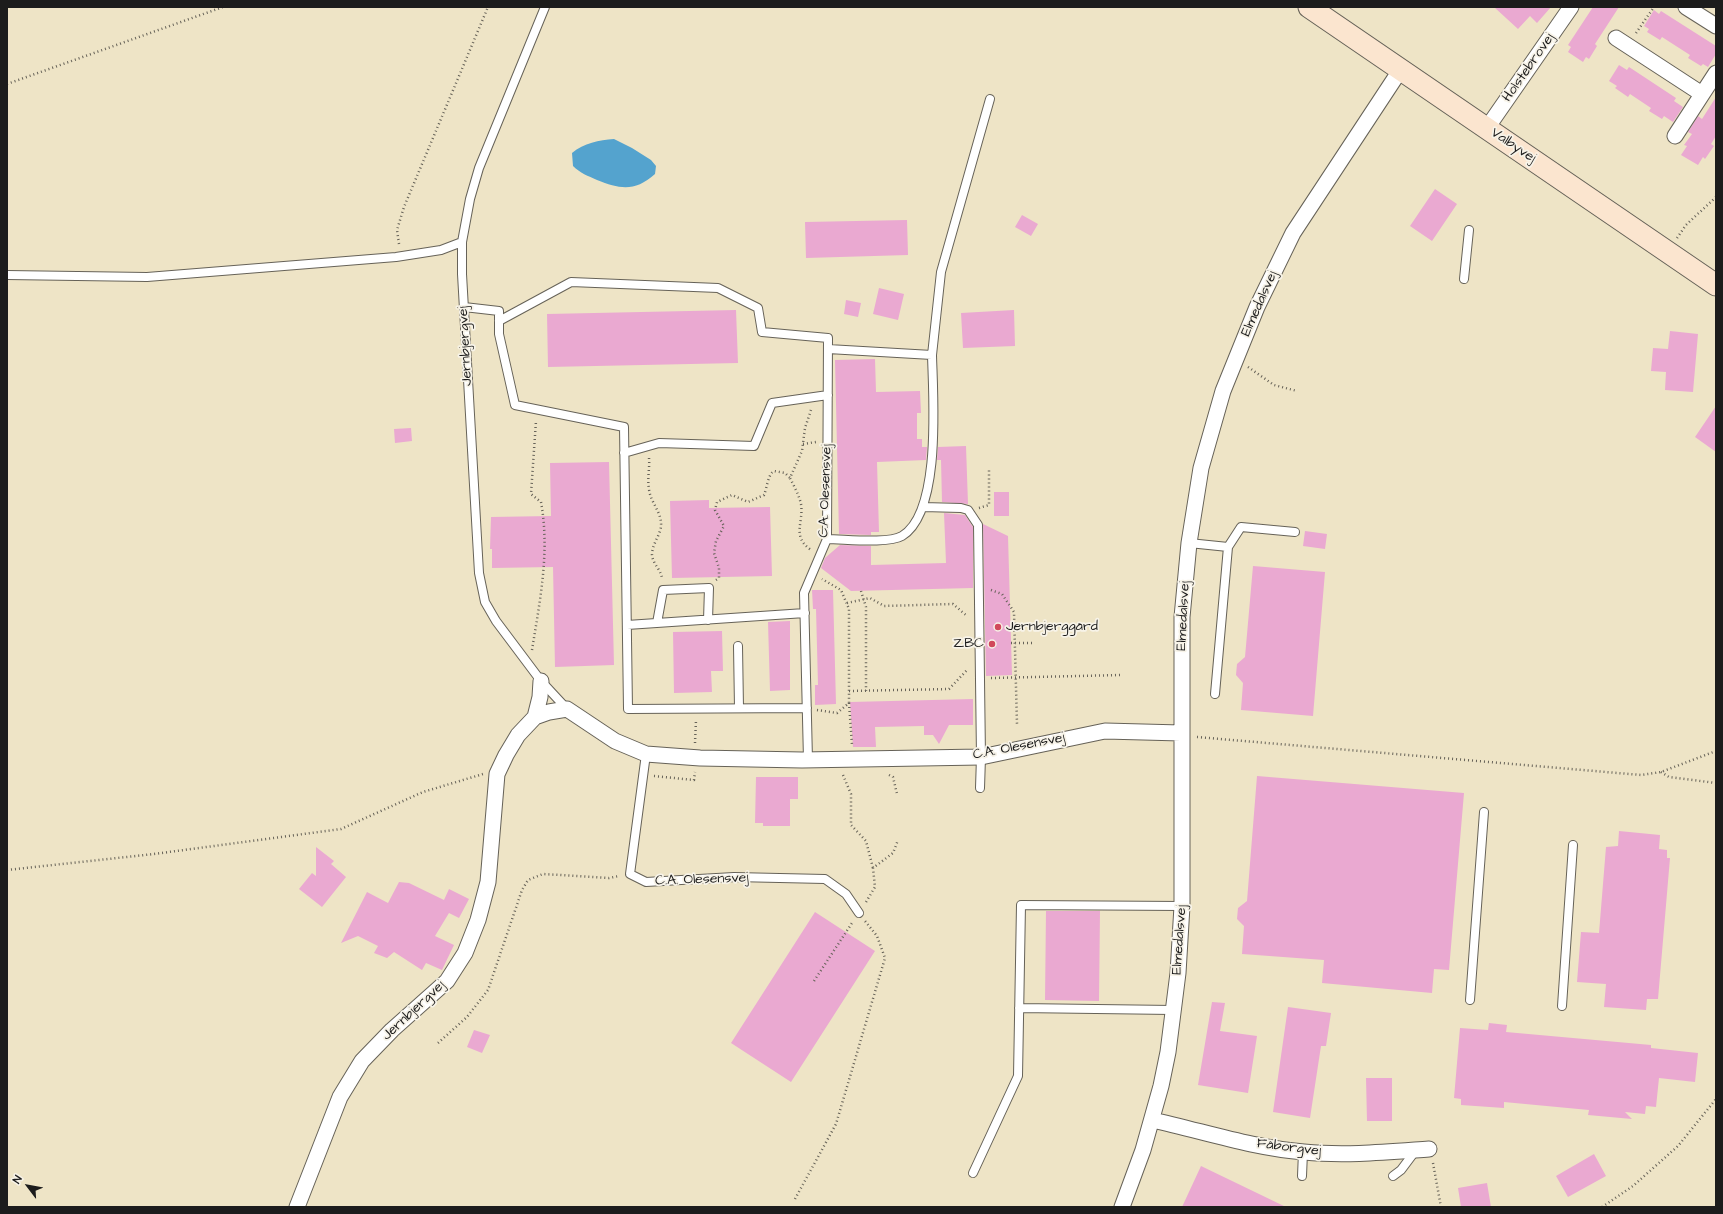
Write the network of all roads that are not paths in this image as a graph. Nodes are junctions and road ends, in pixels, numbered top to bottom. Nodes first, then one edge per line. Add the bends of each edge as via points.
1 (546, 7) edge
2 (1309, 7) edge
3 (1571, 7) edge
4 (1686, 7) edge
5 (1716, 26) edge
6 (1622, 42) road end
7 (1401, 69) junction
8 (1716, 72) edge
9 (1702, 94) junction
10 (990, 99) dead end
11 (1487, 128) junction
12 (1675, 136) dead end
13 (1469, 230) dead end
14 (462, 242) junction
15 (7, 275) edge
16 (1464, 279) dead end
17 (1716, 285) edge
18 (464, 307) junction
19 (499, 321) junction
20 (828, 349) junction
21 (932, 355) junction
22 (828, 394) junction
23 (624, 453) junction
24 (922, 507) junction
25 (1295, 532) dead end
26 (827, 539) junction
27 (1189, 543) junction
28 (1228, 547) junction
29 (805, 613) junction
30 (708, 620) junction
31 (657, 623) junction
32 (627, 625) junction
33 (738, 646) dead end
34 (541, 681) junction
35 (1215, 694) dead end
36 (739, 708) junction
37 (807, 708) junction
38 (568, 710) junction
39 (535, 717) junction
40 (1181, 733) junction
41 (646, 754) junction
42 (981, 757) junction
43 (808, 760) junction
44 (980, 788) dead end
45 (1484, 812) dead end
46 (1573, 845) dead end
47 (1182, 906) junction
48 (859, 913) road end
49 (1470, 1000) dead end
50 (1562, 1006) dead end
51 (1019, 1008) junction
52 (1173, 1010) junction
53 (1152, 1120) junction
54 (1423, 1149) joint
55 (1303, 1152) junction
56 (973, 1173) dead end
57 (1302, 1176) dead end
58 (1393, 1176) dead end
59 (297, 1207) edge
60 (1122, 1207) edge

1 - 14 lane, Jernbjergvej via 479,168
2 - 7 street, Valbyvej
3 - 11 street, Holstebrovej
4 - 5 street
6 - 9 street
7 - 11 street, Valbyvej
7 - 27 street, Elmedalsvej via 1293,233 1256,307 1223,391 1201,468
8 - 9 street
9 - 12 street
10 - 21 lane via 941,272
11 - 17 street, Valbyvej
13 - 16 lane
14 - 15 lane via 441,250 400,256 147,277
14 - 18 lane, Jernbjergvej
18 - 19 lane via 500,311
18 - 34 lane, Jernbjergvej via 478,573 485,602 496,621
19 - 20 lane, C.A. Olesensvej via 571,282 718,288 758,308 762,332 828,338
19 - 23 lane via 499,334 515,405 624,427
20 - 21 lane
20 - 22 lane, C.A. Olesensvej
21 - 24 lane via 933,457
22 - 23 lane via 772,403 754,446 660,443
22 - 26 lane, C.A. Olesensvej
23 - 32 lane
24 - 26 lane via 912,527 901,536 881,540
24 - 42 lane via 968,510 978,525
25 - 28 lane via 1241,527
26 - 29 lane, C.A. Olesensvej via 804,593
27 - 28 lane
27 - 40 street, Elmedalsvej via 1182,617
28 - 35 lane
29 - 30 lane
29 - 37 lane, C.A. Olesensvej
30 - 31 lane
30 - 31 lane via 709,588 663,590
31 - 32 lane
32 - 36 lane via 628,708
33 - 36 lane
34 - 38 lane, Jernbjergvej
34 - 39 street, Jernbjergvej
36 - 37 lane
37 - 43 lane, C.A. Olesensvej
38 - 39 street
38 - 41 street, C.A. Olesensvej via 615,741
39 - 59 street, Jernbjergvej via 518,735 498,774 488,882 478,920 465,953 447,982 392,1030 362,1061 340,1097
40 - 42 street, C.A. Olesensvej via 1105,731
40 - 47 street, Elmedalsvej
41 - 43 street, C.A. Olesensvej
41 - 48 lane, C.A. Olesensvej via 630,874 646,882 734,877 825,879 846,894
42 - 43 street, C.A. Olesensvej
42 - 44 lane
45 - 49 lane
46 - 50 lane
47 - 51 lane via 1021,905
47 - 52 street, Elmedalsvej
51 - 52 lane
51 - 56 lane via 1018,1076
52 - 53 street, Elmedalsvej via 1168,1052
53 - 55 street, Fåborgvej via 1253,1144
53 - 60 street, Elmedalsvej
54 - 55 street, Fåborgvej via 1353,1154
54 - 58 lane
55 - 57 lane

